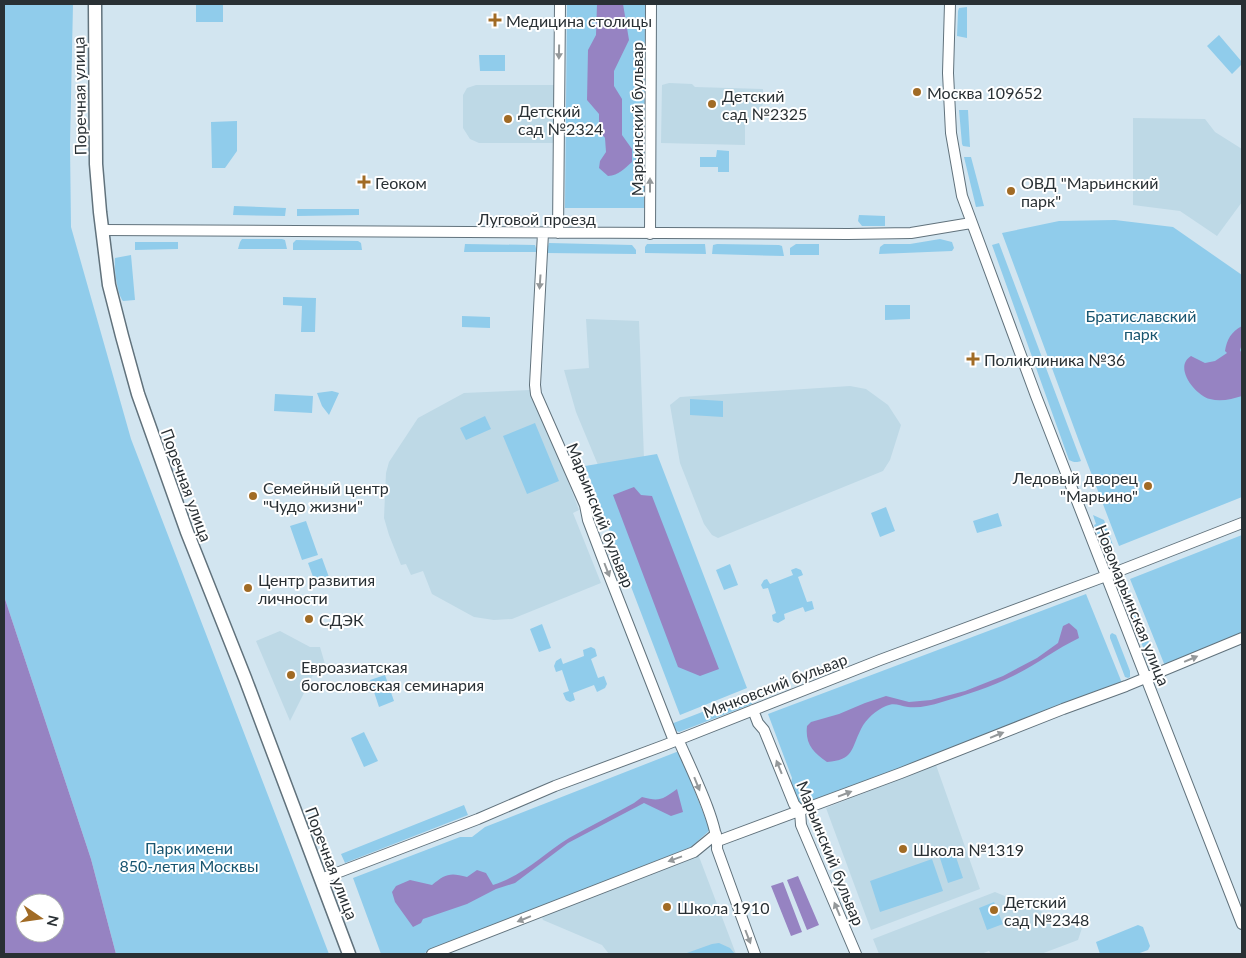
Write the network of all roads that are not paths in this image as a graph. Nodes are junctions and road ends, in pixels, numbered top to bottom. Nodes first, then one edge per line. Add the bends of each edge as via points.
1 (94, 4) edge
2 (560, 4) edge
3 (651, 4) edge
4 (950, 4) edge
5 (971, 223) junction
6 (102, 230) junction
7 (543, 233) junction
8 (558, 233) junction
9 (650, 234) junction
10 (1242, 523) edge
11 (1106, 576) junction
12 (1242, 638) edge
13 (1146, 678) junction
14 (753, 710) junction
15 (676, 740) junction
16 (800, 811) junction
17 (717, 838) junction
18 (321, 879) junction
19 (1242, 924) edge
20 (349, 954) edge
21 (432, 954) edge
22 (755, 954) edge
23 (856, 954) edge

1 - 6 main road, Поречная улица via 96,164
2 -> 8 street
9 -> 3 street, Марьинский бульвар
4 - 5 street, Новомарьинская улица via 948,73 951,133 958,180
5 - 9 street, Луговой проезд via 911,233
5 - 11 street, Новомарьинская улица
6 - 7 street, Луговой проезд
6 - 18 main road, Поречная улица via 109,285 138,394 187,532
7 - 8 street, Луговой проезд
7 -> 15 street, Марьинский бульвар via 536,394 585,505 607,570
8 - 9 street, Луговой проезд
10 - 11 street, Мячковский бульвар
11 - 13 street, Новомарьинская улица
11 - 14 street, Мячковский бульвар
13 -> 12 street
16 -> 13 street
13 - 19 street, Новомарьинская улица
14 - 15 street, Мячковский бульвар
16 -> 14 street, Марьинский бульвар
15 -> 17 street, Марьинский бульвар
15 - 18 street, Мячковский бульвар
16 - 17 street
23 -> 16 street, Марьинский бульвар via 801,824
17 -> 21 street via 694,852
17 -> 22 street, Марьинский бульвар via 717,849
18 - 20 main road, Поречная улица

